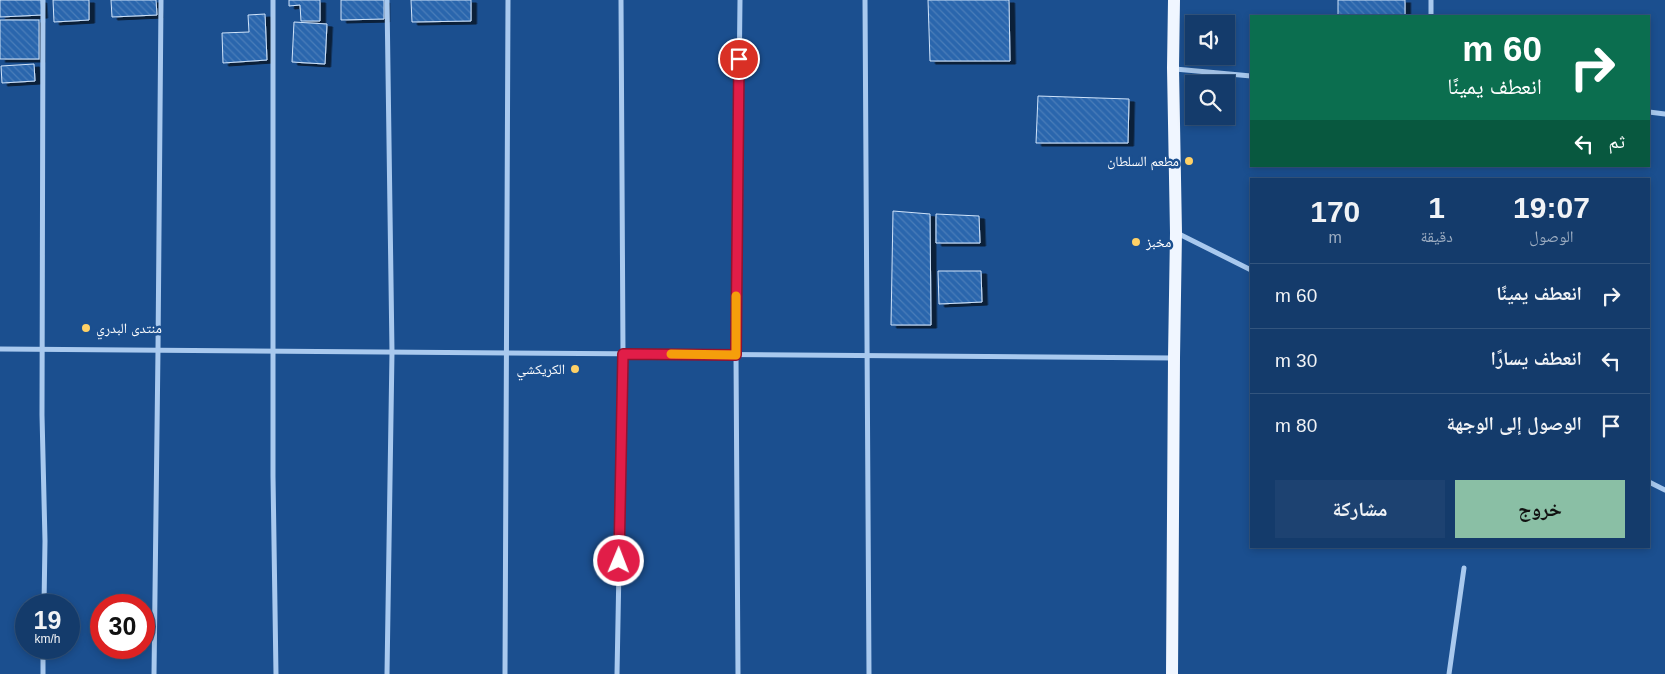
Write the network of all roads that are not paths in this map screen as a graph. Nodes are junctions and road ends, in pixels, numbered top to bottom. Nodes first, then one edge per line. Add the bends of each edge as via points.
1 (43, 0) edge
2 (161, 0) edge
3 (273, 0) edge
4 (387, 0) edge
5 (508, 0) edge
6 (621, 0) edge
7 (740, 0) edge
8 (865, 0) edge
9 (1174, 0) edge
10 (1432, 0) edge
11 (1432, 15) edge
12 (1173, 68) junction
13 (1250, 76) edge
14 (1650, 112) edge
15 (1665, 114) edge
16 (1176, 233) junction
17 (1250, 270) edge
18 (0, 349) edge
19 (43, 349) junction
20 (158, 350) junction
21 (273, 351) junction
22 (392, 352) junction
23 (506, 353) junction
24 (623, 354) junction
25 (736, 355) junction
26 (867, 356) junction
27 (1174, 358) junction
28 (1650, 482) edge
29 (1665, 490) edge
30 (1464, 568) dead end
31 (44, 594) edge
32 (43, 659) edge
33 (43, 674) edge
34 (154, 674) edge
35 (276, 674) edge
36 (387, 674) edge
37 (505, 674) edge
38 (617, 674) edge
39 (738, 674) edge
40 (869, 674) edge
41 (1172, 674) edge
42 (1449, 674) edge

1 - 19 street
2 - 20 street
3 - 21 street
4 - 22 street
5 - 23 street
6 - 24 street
7 - 25 street
8 - 26 street
9 - 12 main road
10 - 11 street
12 - 13 street
12 - 16 main road
14 - 15 street
16 - 17 street
16 - 27 main road
18 - 19 street
19 - 20 street
19 - 31 street
20 - 21 street
20 - 34 street
21 - 22 street
21 - 35 street
22 - 23 street
22 - 36 street
23 - 24 street
23 - 37 street
24 - 25 street
24 - 38 street
25 - 26 street
25 - 39 street
26 - 27 street
26 - 40 street
27 - 41 main road
28 - 29 street
30 - 42 street
32 - 33 street

